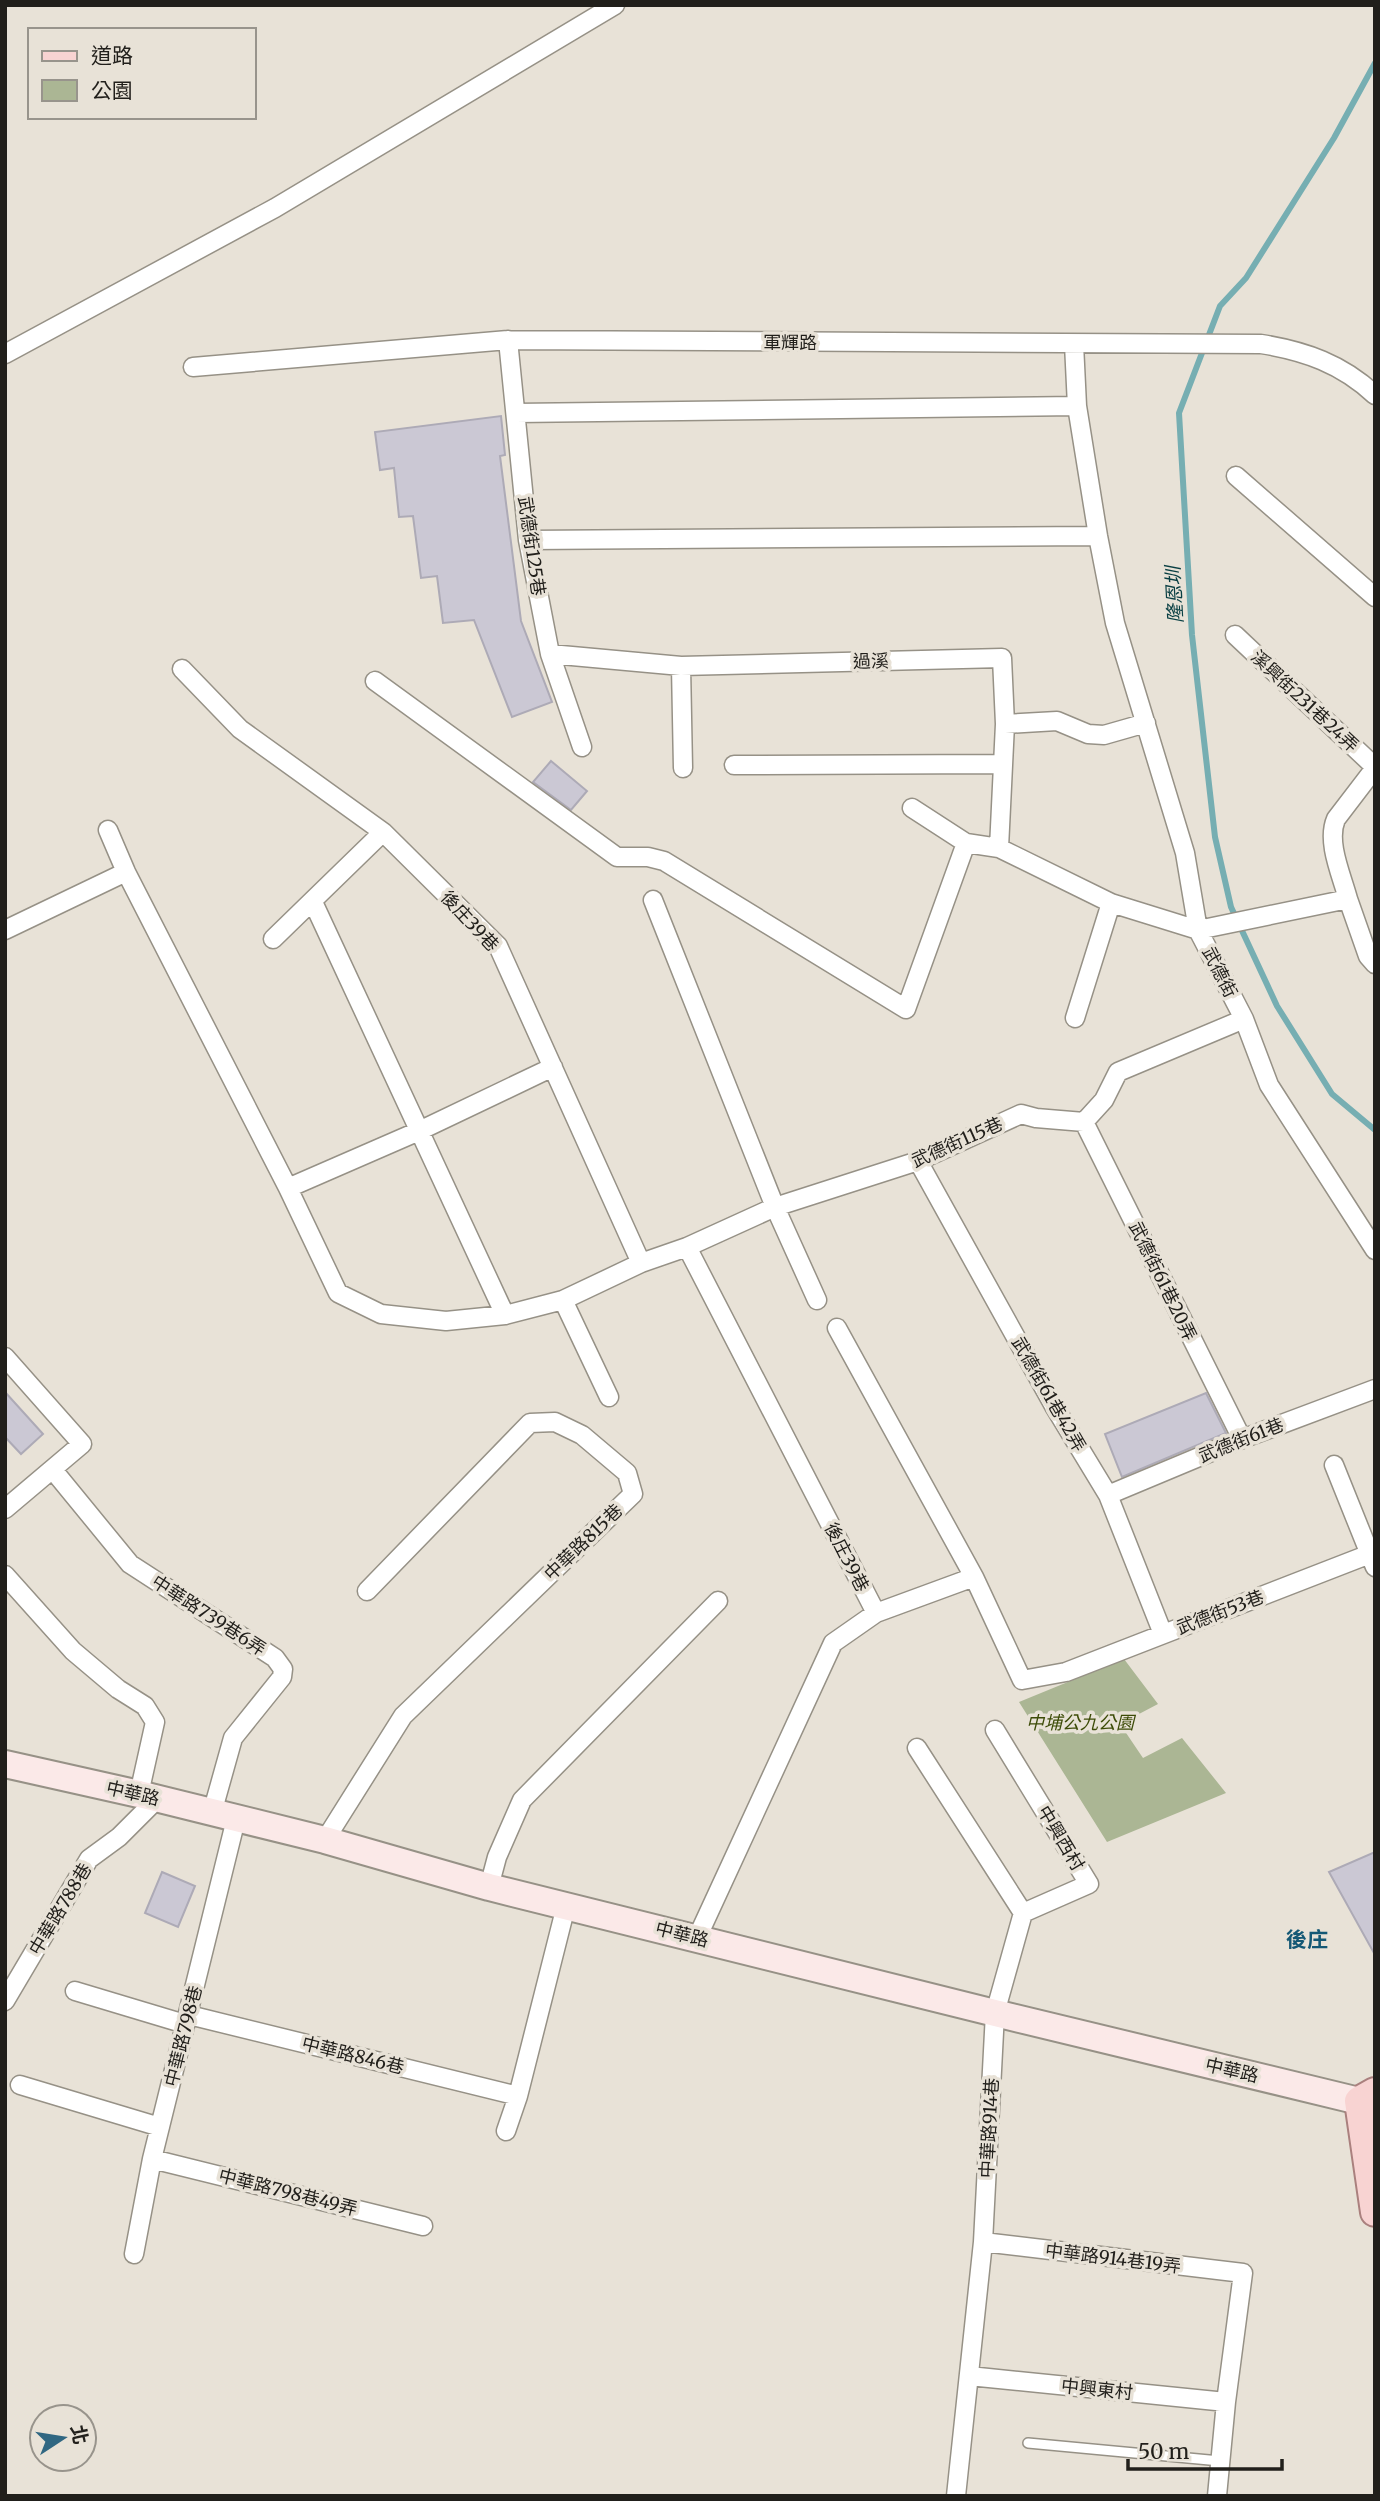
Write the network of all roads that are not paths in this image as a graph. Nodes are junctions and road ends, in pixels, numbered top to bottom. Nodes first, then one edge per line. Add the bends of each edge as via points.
1 (615, 5) edge
2 (508, 340) junction
3 (1073, 344) junction
4 (5, 355) edge
5 (193, 367) dead end
6 (1375, 396) edge
7 (1077, 406) junction
8 (516, 413) junction
9 (1236, 476) dead end
10 (1098, 537) junction
11 (528, 540) junction
12 (1375, 597) edge
13 (1235, 635) dead end
14 (550, 654) junction
15 (681, 666) junction
16 (182, 669) dead end
17 (375, 681) dead end
18 (1146, 723) junction
19 (1005, 724) junction
20 (582, 747) dead end
21 (1001, 764) junction
22 (734, 765) dead end
23 (683, 768) dead end
24 (1375, 768) edge
25 (912, 808) dead end
26 (108, 830) dead end
27 (383, 832) junction
28 (966, 843) junction
29 (999, 848) junction
30 (126, 872) junction
31 (1348, 899) junction
32 (653, 900) dead end
33 (313, 901) junction
34 (1111, 903) junction
35 (5, 930) edge
36 (1198, 930) junction
37 (273, 939) dead end
38 (1375, 964) edge
39 (1075, 1018) dead end
40 (1244, 1019) junction
41 (553, 1067) junction
42 (1084, 1122) junction
43 (419, 1131) junction
44 (918, 1161) junction
45 (288, 1188) junction
46 (775, 1207) junction
47 (687, 1247) junction
48 (1375, 1250) edge
49 (641, 1263) junction
50 (563, 1300) junction
51 (817, 1300) dead end
52 (505, 1315) junction
53 (837, 1328) dead end
54 (5, 1357) edge
55 (1375, 1389) edge
56 (609, 1397) dead end
57 (1242, 1439) junction
58 (1334, 1465) dead end
59 (53, 1470) junction
60 (1108, 1495) junction
61 (5, 1509) edge
62 (1373, 1558) edge
63 (5, 1575) edge
64 (974, 1577) junction
65 (367, 1591) dead end
66 (718, 1601) dead end
67 (876, 1613) junction
68 (1163, 1634) junction
69 (995, 1730) dead end
70 (917, 1748) dead end
71 (5, 1765) edge
72 (148, 1796) junction
73 (224, 1816) junction
74 (324, 1840) junction
75 (489, 1887) junction
76 (566, 1906) junction
77 (1023, 1913) junction
78 (696, 1938) junction
79 (75, 1991) dead end
80 (5, 2001) edge
81 (995, 2013) junction
82 (187, 2019) junction
83 (20, 2085) dead end
84 (518, 2096) junction
85 (1367, 2096) edge
86 (160, 2127) junction
87 (506, 2131) dead end
88 (152, 2158) junction
89 (1375, 2212) edge
90 (423, 2226) dead end
91 (983, 2242) junction
92 (134, 2254) dead end
93 (969, 2376) junction
94 (1226, 2402) junction
95 (1028, 2442) dead end
96 (1220, 2461) junction
97 (956, 2496) edge
98 (1217, 2496) edge

1 - 4 street via 275,208
2 - 3 street, 軍輝路
2 - 5 street, 軍輝路
2 - 8 street, 武德街125巷
3 - 6 street, 軍輝路 via 1261,344 1295,349 1327,362
3 - 7 street
7 - 8 street
7 - 10 street
8 - 11 street, 武德街125巷
9 - 12 street
10 - 11 street
10 - 18 street via 1115,623
11 - 14 street, 武德街125巷
13 - 24 street, 溪興街231巷24弄
14 - 15 street, 過溪
14 - 20 street, 武德街125巷
15 - 19 street, 過溪 via 1002,658
15 - 23 street
16 - 27 street, 後庄39巷 via 240,729
17 - 28 street via 617,857 664,861 906,1009
18 - 19 street via 1104,735 1088,734 1057,721
18 - 36 street via 1185,853
19 - 21 street, 過溪
21 - 22 street
21 - 29 street, 過溪
24 - 31 street, 溪興街231巷24弄 via 1332,829
25 - 28 street, 武德街
26 - 30 street
27 - 33 street
27 - 41 street, 後庄39巷 via 498,946
28 - 29 street, 武德街
29 - 34 street, 武德街
30 - 35 street
30 - 45 street
31 - 36 street
31 - 38 street, 溪興街231巷24弄
32 - 46 street
33 - 37 street
33 - 43 street
34 - 36 street, 武德街
34 - 39 street
36 - 40 street, 武德街
40 - 42 street via 1118,1072 1104,1100
40 - 48 street, 武德街 via 1269,1085
41 - 43 street
41 - 49 street, 後庄39巷
42 - 44 street, 武德街115巷 via 1021,1114
42 - 57 street, 武德街61巷20弄
43 - 45 street
43 - 52 street
44 - 46 street, 武德街115巷
44 - 60 street, 武德街61巷42弄
45 - 52 street via 338,1293 381,1314 446,1321
46 - 47 street, 武德街115巷
46 - 51 street
47 - 49 street
47 - 67 street, 後庄39巷
49 - 50 street
50 - 52 street
50 - 56 street
53 - 64 street
54 - 59 street via 82,1444
55 - 57 street, 武德街61巷
57 - 60 street, 武德街61巷
58 - 62 street
59 - 61 street
59 - 73 street, 中華路739巷6弄 via 130,1564 275,1658 283,1669 282,1677 233,1738
60 - 68 street, 武德街61巷42弄
62 - 68 street, 武德街53巷
63 - 72 street via 73,1651 145,1706 155,1722
64 - 67 street
64 - 68 street, 武德街53巷 via 1022,1681 1066,1672
65 - 74 street, 中華路815巷 via 530,1423 555,1422 582,1435 626,1473 633,1494 403,1716
66 - 75 street via 523,1800
67 - 78 street, 後庄39巷 via 833,1643
69 - 77 street, 中興西村 via 1089,1884
70 - 77 street
71 - 72 main road, 中華路
72 - 73 main road, 中華路
72 - 80 street, 中華路788巷 via 120,1837 89,1859
73 - 74 main road, 中華路
73 - 82 street, 中華路798巷
74 - 75 main road, 中華路
75 - 76 main road, 中華路
76 - 78 main road, 中華路
76 - 84 street
77 - 81 street
78 - 81 main road, 中華路
79 - 82 street, 中華路846巷
81 - 85 main road, 中華路
81 - 91 street, 中華路914巷
82 - 84 street, 中華路846巷
82 - 86 street, 中華路798巷
83 - 86 street
84 - 87 street
85 - 89 main road
86 - 88 street, 中華路798巷
88 - 90 street, 中華路798巷49弄
88 - 92 street, 中華路798巷
91 - 93 street
91 - 94 street, 中華路914巷19弄 via 1243,2273
93 - 94 street, 中興東村
93 - 97 street
94 - 96 street
95 - 96 lane
96 - 98 street

